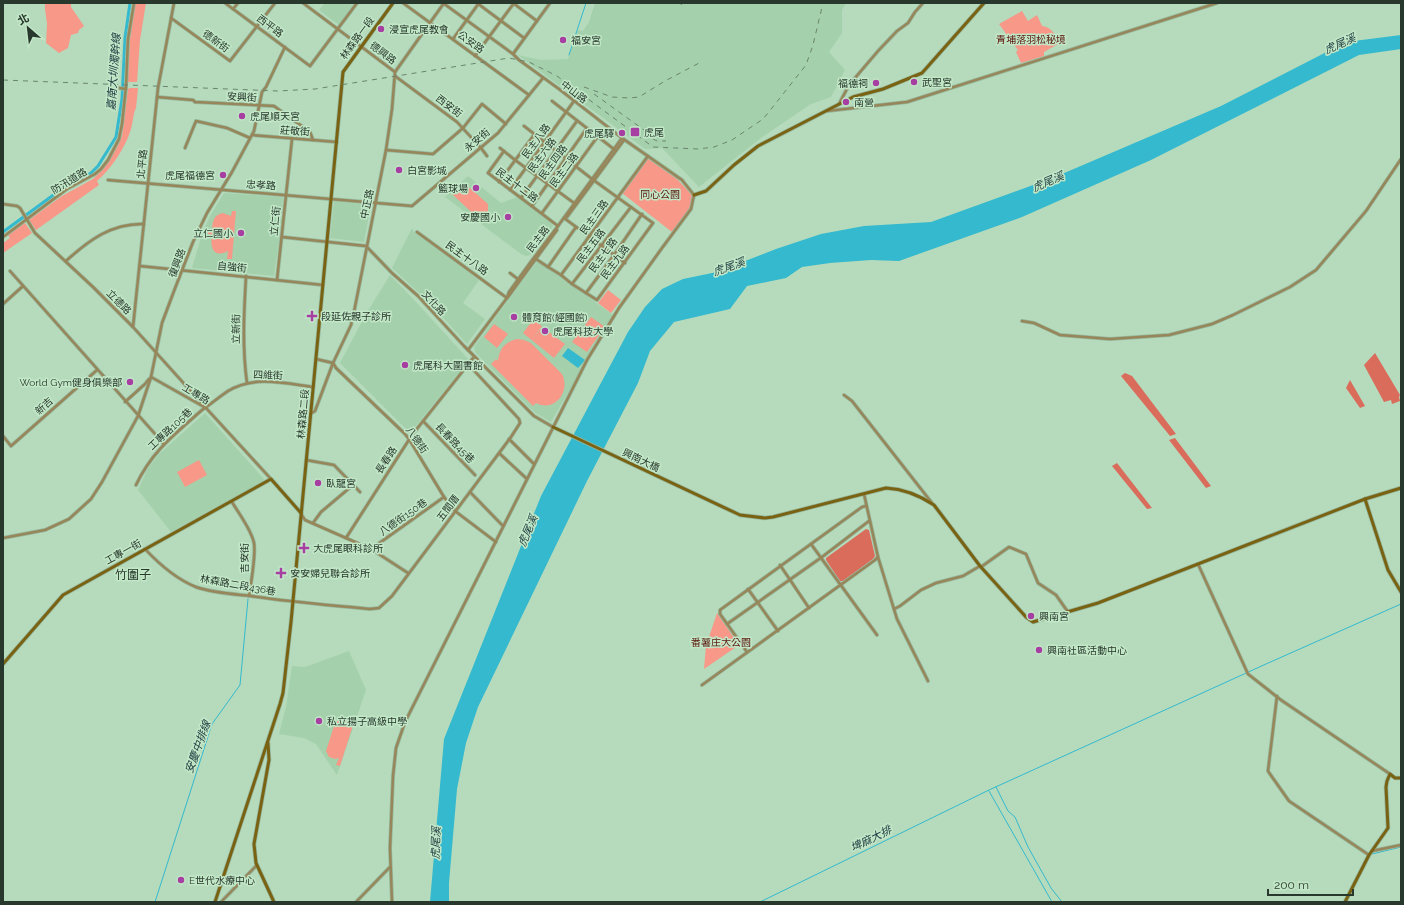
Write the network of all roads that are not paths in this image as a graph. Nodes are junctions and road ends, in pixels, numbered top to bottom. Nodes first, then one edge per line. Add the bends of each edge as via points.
1 (134, 3) edge
2 (174, 3) edge
3 (225, 3) edge
4 (238, 3) edge
5 (275, 3) edge
6 (303, 3) edge
7 (357, 3) edge
8 (393, 3) edge
9 (403, 3) edge
10 (444, 3) edge
11 (479, 3) edge
12 (513, 3) edge
13 (550, 3) edge
14 (923, 3) edge
15 (984, 3) edge
16 (1217, 3) edge
17 (233, 9) junction
18 (171, 18) junction
19 (467, 20) junction
20 (501, 21) junction
21 (537, 21) junction
22 (430, 24) junction
23 (257, 26) junction
24 (338, 29) junction
25 (489, 36) junction
26 (524, 38) junction
27 (453, 39) junction
28 (285, 47) junction
29 (361, 47) junction
30 (513, 54) junction
31 (475, 56) junction
32 (395, 72) junction
33 (395, 76) junction
34 (543, 78) junction
35 (342, 86) joint
36 (119, 88) dead end
37 (126, 89) junction
38 (529, 95) junction
39 (157, 97) junction
40 (552, 101) dead end
41 (574, 101) junction
42 (839, 104) junction
43 (259, 106) junction
44 (824, 112) junction
45 (566, 113) junction
46 (577, 121) junction
47 (506, 124) junction
48 (524, 126) dead end
49 (464, 128) junction
50 (587, 128) junction
51 (534, 135) junction
52 (251, 136) junction
53 (598, 136) junction
54 (292, 139) junction
55 (623, 139) junction
56 (312, 140) junction
57 (337, 142) junction
58 (545, 142) junction
59 (185, 148) dead end
60 (481, 148) junction
61 (500, 148) dead end
62 (386, 150) junction
63 (555, 150) junction
64 (615, 150) junction
65 (504, 151) junction
66 (487, 156) dead end
67 (648, 156) junction
68 (566, 158) junction
69 (1401, 159) edge
70 (515, 160) junction
71 (577, 166) junction
72 (526, 168) junction
73 (537, 176) junction
74 (108, 180) dead end
75 (593, 180) junction
76 (499, 182) junction
77 (148, 184) junction
78 (548, 184) junction
79 (221, 190) junction
80 (510, 190) junction
81 (558, 191) junction
82 (286, 195) junction
83 (694, 195) junction
84 (331, 198) junction
85 (521, 198) junction
86 (617, 198) junction
87 (375, 203) junction
88 (574, 203) junction
89 (3, 204) edge
90 (412, 206) joint
91 (532, 206) junction
92 (631, 207) junction
93 (542, 214) junction
94 (642, 214) junction
95 (26, 219) junction
96 (565, 219) junction
97 (144, 224) junction
98 (558, 226) junction
99 (576, 227) junction
100 (417, 232) dead end
101 (589, 236) junction
102 (3, 237) edge
103 (282, 237) junction
104 (327, 241) junction
105 (366, 246) junction
106 (602, 246) junction
107 (614, 255) junction
108 (535, 258) junction
109 (66, 261) junction
110 (625, 264) junction
111 (140, 266) junction
112 (548, 267) junction
113 (182, 270) junction
114 (10, 271) dead end
115 (510, 273) dead end
116 (561, 275) junction
117 (246, 276) junction
118 (277, 280) junction
119 (519, 280) junction
120 (323, 284) junction
121 (572, 284) junction
122 (23, 286) junction
123 (586, 293) junction
124 (507, 298) junction
125 (3, 304) edge
126 (1022, 321) dead end
127 (133, 327) junction
128 (468, 350) junction
129 (156, 352) junction
130 (474, 357) junction
131 (316, 359) junction
132 (333, 363) junction
133 (468, 364) junction
134 (97, 370) junction
135 (151, 377) junction
136 (247, 382) junction
137 (313, 386) junction
138 (844, 395) dead end
139 (125, 402) junction
140 (206, 408) junction
141 (310, 414) junction
142 (138, 416) junction
143 (423, 421) junction
144 (553, 427) junction
145 (3, 436) edge
146 (409, 439) junction
147 (509, 440) junction
148 (164, 444) junction
149 (499, 453) junction
150 (306, 460) junction
151 (534, 464) junction
152 (475, 475) dead end
153 (271, 479) junction
154 (527, 479) junction
155 (136, 485) dead end
156 (353, 485) junction
157 (1401, 488) edge
158 (360, 492) dead end
159 (470, 492) junction
160 (864, 494) junction
161 (444, 497) junction
162 (1365, 499) junction
163 (232, 502) junction
164 (934, 505) junction
165 (866, 506) junction
166 (455, 511) junction
167 (301, 513) junction
168 (869, 521) junction
169 (313, 523) junction
170 (504, 526) junction
171 (3, 538) edge
172 (346, 538) junction
173 (496, 542) junction
174 (811, 544) junction
175 (145, 549) junction
176 (370, 549) junction
177 (822, 557) junction
178 (878, 557) junction
179 (1198, 564) junction
180 (780, 565) junction
181 (981, 566) junction
182 (408, 573) junction
183 (790, 579) junction
184 (841, 585) junction
185 (748, 589) junction
186 (1401, 592) edge
187 (249, 596) junction
188 (292, 602) junction
189 (758, 603) junction
190 (809, 608) junction
191 (894, 609) junction
192 (1068, 612) junction
193 (727, 624) junction
194 (778, 631) junction
195 (877, 635) dead end
196 (747, 652) junction
197 (3, 664) edge
198 (928, 681) dead end
199 (702, 685) dead end
200 (1277, 696) junction
201 (268, 742) junction
202 (1390, 774) junction
203 (1401, 778) edge
204 (1401, 845) edge
205 (1370, 853) junction
206 (257, 865) junction
207 (390, 867) junction
208 (215, 902) edge
209 (221, 902) edge
210 (274, 902) edge
211 (356, 902) edge
212 (392, 902) edge
213 (1345, 902) edge

1 - 37 street, 防汛道路 via 128,39
2 - 18 street, 北平路
3 - 17 street, 西平路
4 - 17 street
5 - 23 street, 德新街
6 - 24 street, 德興路
7 - 24 street
8 - 29 street, 林森路一段
9 - 22 street, 公安路
10 - 19 street, 中山路
10 - 22 street
11 - 19 street
11 - 20 street
12 - 20 street
12 - 21 street
13 - 21 street
14 - 42 street via 908,23 873,56 849,85
15 - 42 street via 922,73 883,90 853,96
16 - 44 street via 907,102
17 - 23 street, 西平路
18 - 23 street, 德新街 via 230,61
18 - 39 street, 北平路
19 - 25 street, 中山路
19 - 27 street
20 - 25 street
20 - 26 street
21 - 26 street
22 - 27 street, 公安路
22 - 32 street
23 - 28 street, 西平路
24 - 28 street via 310,66
24 - 29 street, 德興路
25 - 30 street, 中山路
25 - 31 street
26 - 30 street
27 - 31 street, 公安路
28 - 43 street, 復興路 via 262,92
29 - 32 street, 德興路
29 - 35 street, 林森路一段 via 345,69
30 - 34 street, 中山路
31 - 38 street, 公安路
32 - 33 street, 中正路
33 - 49 street, 西安街
33 - 62 street, 中正路
34 - 38 street, 永安街
34 - 41 street, 中山路
35 - 57 street, 林森路二段
36 - 37 street
37 - 95 street, 防汛道路 via 119,139 100,169
38 - 47 street, 永安街
39 - 43 street, 安興街
39 - 77 street, 北平路
40 - 45 street
41 - 45 street, 民主八路
41 - 55 street, 中山路
42 - 44 street
43 - 52 street, 復興路
43 - 56 street, 安興街 via 274,106 310,132
44 - 83 street via 758,146 706,191
45 - 46 street
45 - 58 street, 民主八路
46 - 50 street
46 - 63 street, 民主六路
47 - 49 street via 482,104
47 - 60 street, 永安街
48 - 51 street
49 - 60 street, 西安街
49 - 62 street via 433,154
50 - 53 street
50 - 68 street, 民主四路
51 - 58 street
51 - 70 street
52 - 54 street, 莊敬街
52 - 59 street, 莊敬街 via 196,121
52 - 79 street, 復興路
53 - 64 street
53 - 71 street, 民主二路
54 - 56 street, 莊敬街
54 - 82 street, 立仁街
55 - 64 street, 民主路
55 - 67 street, 中山路
56 - 57 street, 莊敬街
57 - 84 street, 林森路二段
58 - 63 street
58 - 72 street, 民主八路
60 - 66 street, 西安街
60 - 90 street, 永安街
61 - 65 street
62 - 87 street, 中正路
63 - 68 street
63 - 73 street, 民主六路
64 - 75 street, 民主路
65 - 70 street
65 - 76 street, 民主十二路 via 488,173
67 - 83 street, 中山路 via 682,180
67 - 86 street, 民主三路
68 - 71 street
68 - 78 street, 民主四路
69 - 126 street via 1366,211 1316,270 1290,287 1212,324 1169,335 1110,339 1060,335 1034,323
70 - 72 street
70 - 76 street
71 - 75 street
71 - 81 street, 民主二路
72 - 73 street
72 - 80 street, 民主八路
73 - 78 street
73 - 85 street, 民主六路
74 - 77 street, 忠孝路
75 - 86 street
75 - 88 street, 民主路
75 - 96 street
76 - 80 street, 民主十二路
77 - 79 street, 忠孝路
77 - 97 street, 北平路
78 - 81 street
78 - 91 street, 民主四路
79 - 82 street, 忠孝路
79 - 113 street, 復興路 via 193,242
80 - 85 street, 民主十二路
81 - 88 street
81 - 93 street, 民主二路
82 - 84 street, 忠孝路
82 - 103 street, 立仁街
83 - 144 street via 691,209 600,338
84 - 87 street, 忠孝路
84 - 104 street, 林森路二段
85 - 91 street, 民主十二路
86 - 92 street
86 - 101 street, 民主三路
87 - 90 street, 忠孝路
87 - 105 street, 中正路
88 - 96 street, 民主路
89 - 95 street, 立德路 via 17,206
91 - 93 street, 民主十二路
92 - 94 street
92 - 106 street, 民主五路
93 - 98 street, 民主十二路
94 - 107 street, 民主七路
94 - 110 street, 民主九路 via 653,223
95 - 102 street, 防汛道路
95 - 109 street, 立德路 via 35,232
96 - 98 street, 民主路
96 - 99 street
96 - 108 street
97 - 109 street via 123,225 106,231
97 - 111 street, 北平路
98 - 108 street, 民主路
99 - 101 street
99 - 112 street
100 - 124 street, 民主十八路
101 - 106 street
101 - 116 street, 民主三路
103 - 104 street
103 - 118 street, 立仁街
104 - 105 street
104 - 120 street, 林森路二段
105 - 128 street, 文化路 via 418,296
105 - 132 street, 中正路 via 351,325
106 - 107 street
106 - 121 street, 民主五路
107 - 110 street
107 - 123 street, 民主七路
108 - 112 street
108 - 119 street, 民主路
109 - 127 street, 立德路
110 - 123 street, 民主九路 via 597,300
111 - 113 street, 自強街
111 - 127 street, 北平路
112 - 116 street
113 - 117 street, 自強街
113 - 129 street, 復興路 via 162,323
114 - 122 street
115 - 119 street
116 - 121 street
117 - 118 street, 自強街
117 - 136 street, 立新街 via 243,327
118 - 120 street, 自強街
119 - 124 street, 民主路
120 - 131 street, 林森路二段
121 - 123 street
122 - 125 street
122 - 134 street
124 - 128 street, 民主路
127 - 129 street, 立德路
128 - 130 street, 文化路
129 - 135 street, 復興路
129 - 140 street, 立德路
130 - 133 street, 長春路
130 - 144 street, 文化路 via 534,416
131 - 132 street
131 - 137 street, 林森路二段
132 - 141 street, 中正路 via 315,411
132 - 146 street, 八德街
133 - 143 street, 長春路
133 - 147 street via 520,423
134 - 139 street
134 - 145 street, 新吉 via 12,446
135 - 139 street
135 - 140 street, 工專路
135 - 142 street, 復興路
136 - 137 street, 四維街 via 271,381
136 - 140 street, 四維街 via 228,391
137 - 141 street, 林森路二段
138 - 164 street via 852,401
139 - 142 street
140 - 148 street, 工專路105巷
140 - 153 street, 工專路
141 - 150 street, 林森路二段
142 - 148 street
142 - 171 street, 復興路 via 91,500 80,510 69,519 44,530
143 - 146 street, 長春路
143 - 152 street, 長春路45巷
144 - 151 street
144 - 160 street, 興南大橋 via 740,515 765,518
146 - 161 street, 八德街
146 - 172 street, 長春路
147 - 149 street
147 - 151 street
148 - 155 street, 工專路105巷 via 146,466
149 - 154 street
149 - 159 street, 五間厝
150 - 156 street via 334,464
150 - 167 street, 林森路二段
151 - 154 street
153 - 163 street, 工專一街
153 - 167 street, 工專路
154 - 170 street
156 - 158 street
156 - 169 street via 321,512
157 - 162 street
159 - 166 street, 五間厝
159 - 170 street
160 - 164 street, 興南大橋 via 886,488 898,489
160 - 165 street
161 - 166 street, 八德街
161 - 176 street, 八德街150巷
162 - 179 street
162 - 186 street via 1388,570
163 - 175 street, 工專一街
163 - 187 street, 吉安街 via 254,544
164 - 181 street
165 - 168 street
165 - 174 street
166 - 173 street, 八德街
166 - 182 street, 五間厝
167 - 169 street, 工專路 via 305,520
167 - 188 street, 林森路二段
168 - 177 street
168 - 178 street
169 - 172 street, 工專路
170 - 173 street
172 - 176 street, 工專路
173 - 207 street via 414,702 396,748 392,783
174 - 177 street
174 - 180 street
175 - 187 street, 林森路二段436巷 via 169,572 197,587
175 - 197 street, 工專一街 via 63,595
176 - 182 street, 工專路
177 - 183 street
177 - 184 street
178 - 184 street
178 - 191 street
179 - 192 street
179 - 200 street via 1247,673
180 - 183 street
180 - 185 street
181 - 191 street via 963,576 921,590
181 - 192 street via 1031,621
181 - 192 street via 1009,547 1026,554 1038,583 1056,595
182 - 188 street, 五間厝 via 379,608
183 - 189 street
183 - 190 street
184 - 190 street
184 - 195 street
185 - 189 street
185 - 193 street via 720,610
187 - 188 street, 林森路二段436巷
188 - 201 street, 林森路二段 via 283,693
189 - 193 street
189 - 194 street
190 - 194 street
191 - 198 street
193 - 196 street
194 - 196 street
196 - 199 street
200 - 202 street
200 - 205 street via 1268,771 1289,801
201 - 206 street via 269,760 254,844
201 - 208 street, 林森路二段
202 - 203 street via 1395,778
202 - 205 street via 1386,787 1388,828
204 - 205 street
205 - 213 street
206 - 209 street
206 - 210 street
207 - 211 street
207 - 212 street

